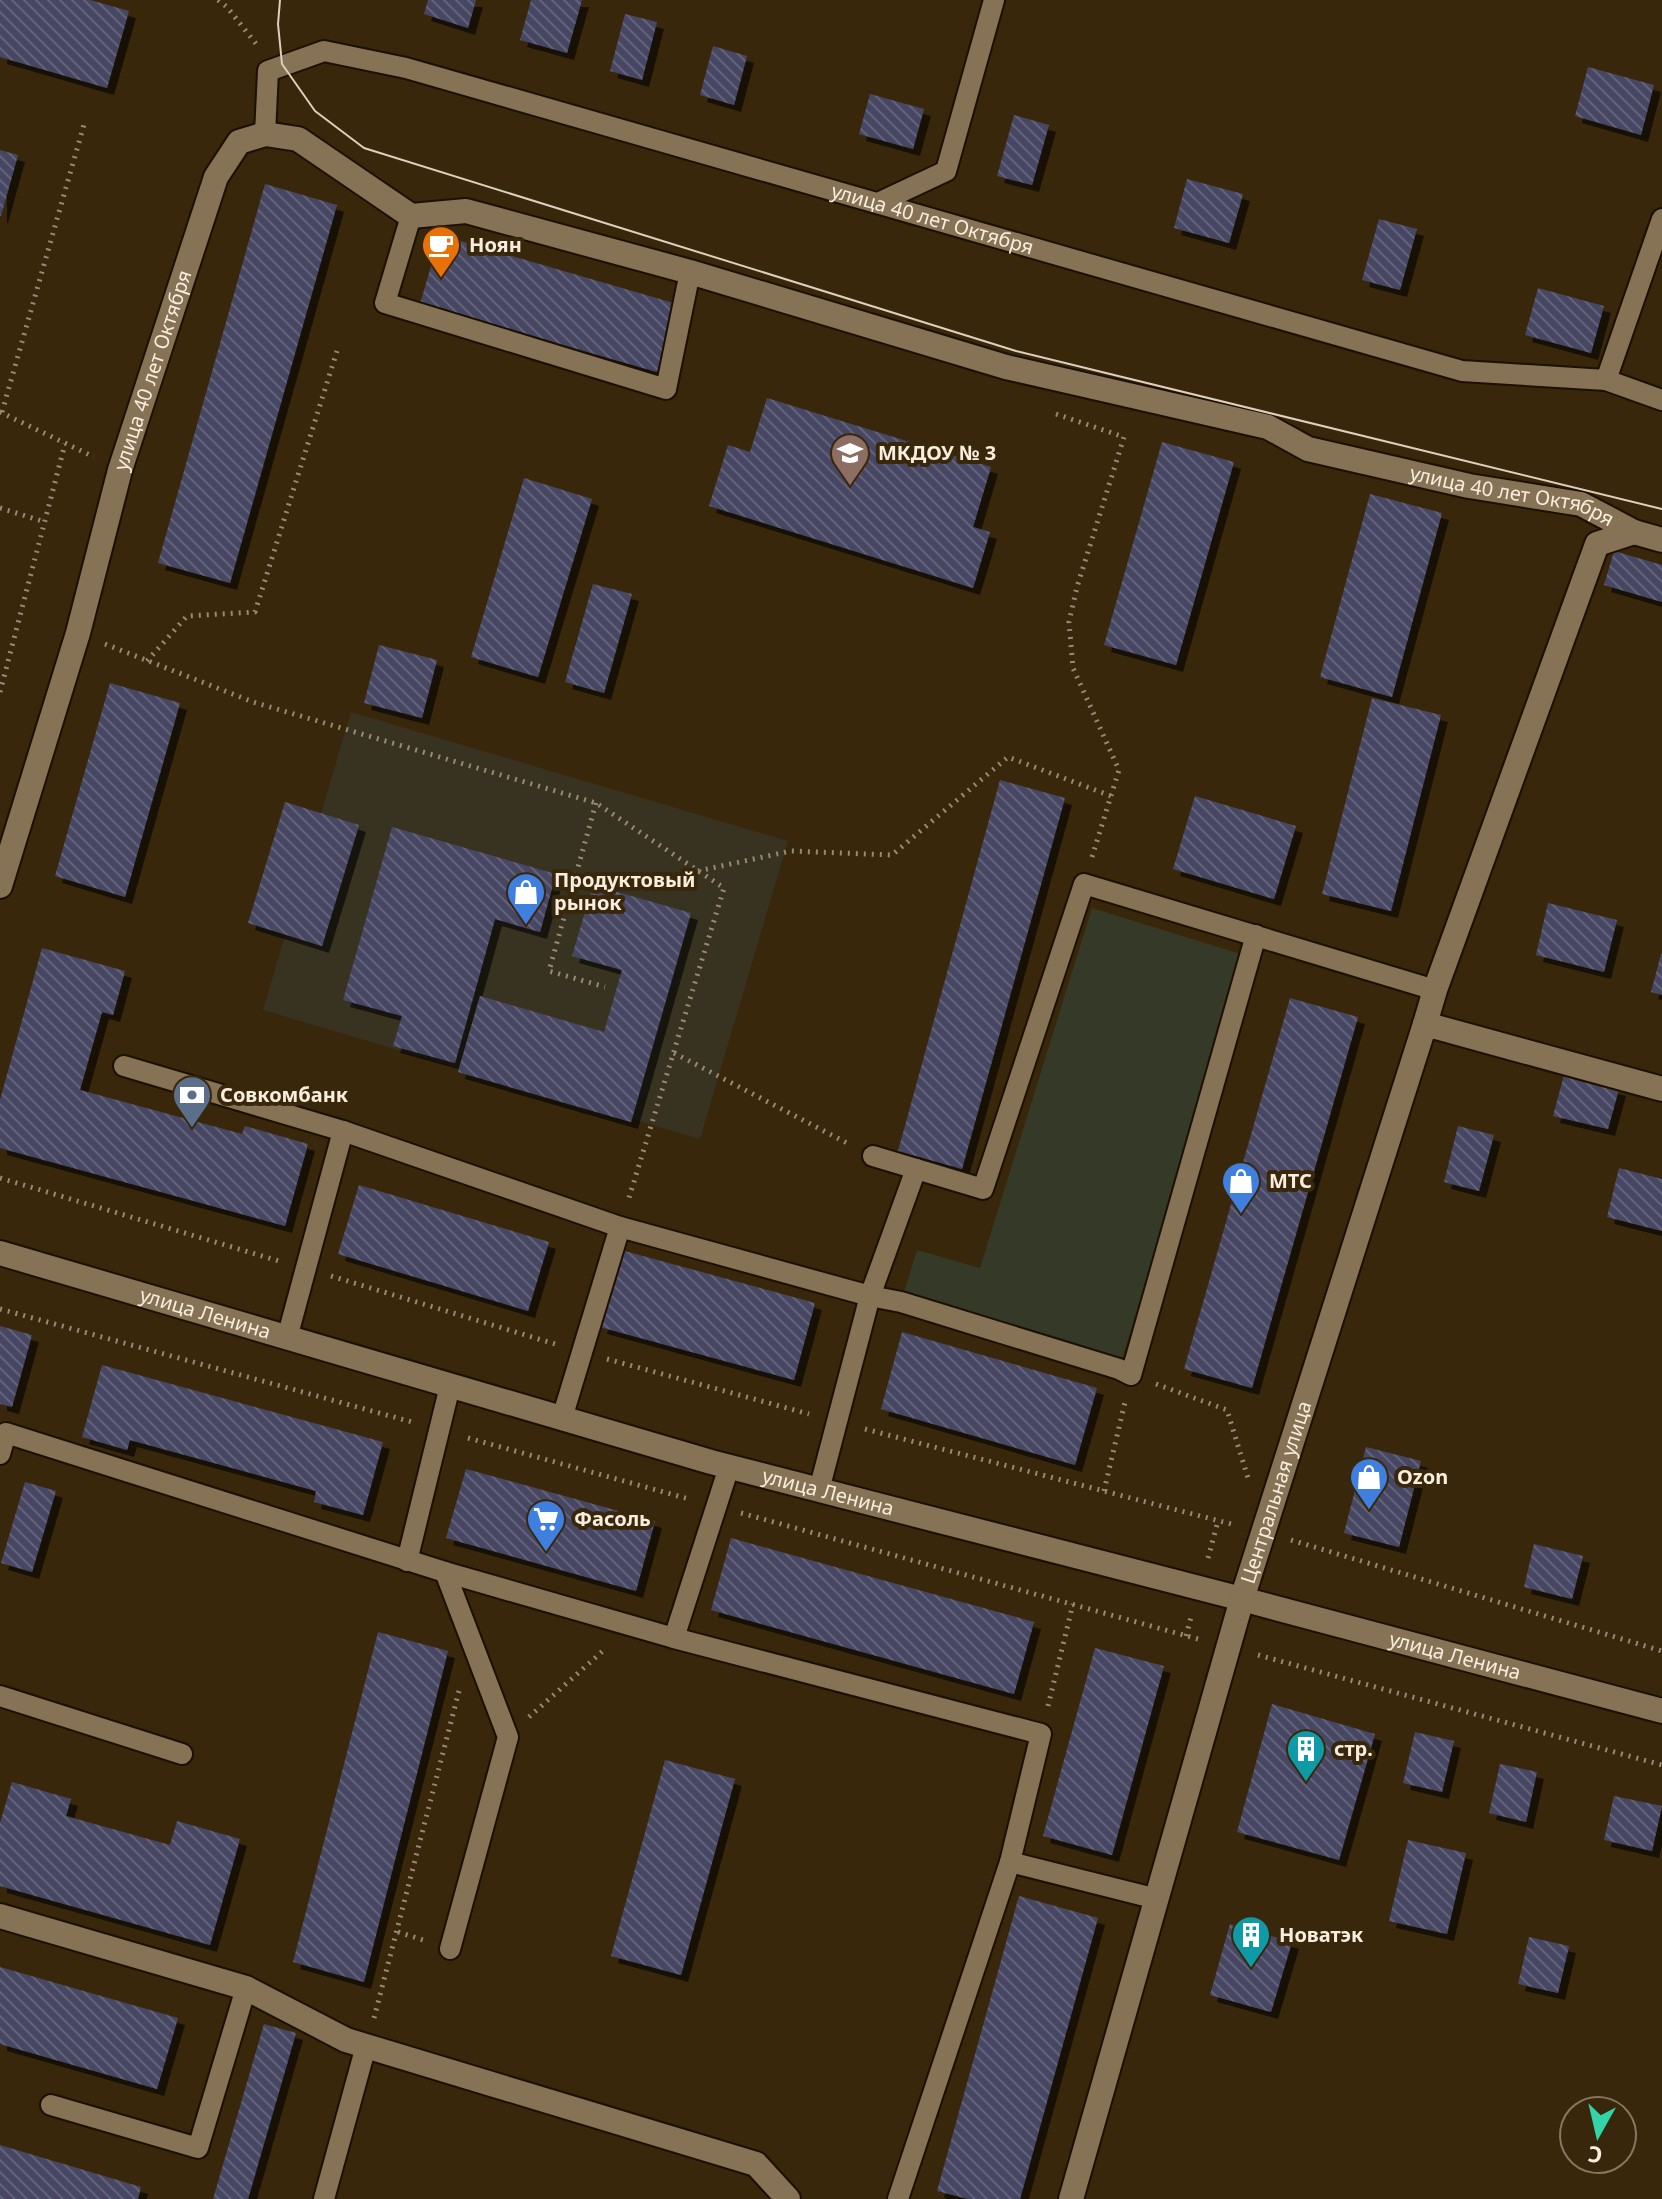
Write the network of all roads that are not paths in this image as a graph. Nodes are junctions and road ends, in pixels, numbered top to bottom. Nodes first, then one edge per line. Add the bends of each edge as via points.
1 (994, 0) edge
2 (265, 134) junction
3 (878, 203) junction
4 (411, 216) junction
5 (1662, 219) edge
6 (690, 272) junction
7 (1606, 380) junction
8 (1662, 400) edge
9 (1634, 532) junction
10 (1662, 540) edge
11 (7, 834) edge
12 (0, 886) edge
13 (1256, 935) junction
14 (1435, 990) junction
15 (1425, 1024) junction
16 (124, 1066) dead end
17 (1662, 1089) edge
18 (343, 1131) junction
19 (873, 1156) road end
20 (916, 1169) junction
21 (620, 1227) junction
22 (0, 1253) edge
23 (870, 1296) junction
24 (287, 1338) junction
25 (450, 1386) junction
26 (562, 1418) junction
27 (0, 1454) edge
28 (729, 1467) junction
29 (819, 1490) junction
30 (407, 1561) junction
31 (445, 1572) junction
32 (1242, 1599) junction
33 (674, 1638) junction
34 (0, 1696) edge
35 (1662, 1711) edge
36 (182, 1754) dead end
37 (1010, 1862) junction
38 (1157, 1899) junction
39 (0, 1916) edge
40 (450, 1949) dead end
41 (246, 1988) junction
42 (366, 2046) junction
43 (51, 2105) dead end
44 (324, 2199) edge
45 (788, 2199) edge
46 (898, 2199) edge
47 (1071, 2199) edge

1 - 3 lane via 946,171
2 - 3 lane, улица 40 лет Октября via 268,71 324,51 392,65
2 - 4 street via 298,139
2 - 11 street, улица 40 лет Октября via 239,142 216,177 120,470 78,633
3 - 7 lane, улица 40 лет Октября via 1462,371
4 - 6 street, улица 40 лет Октября via 466,211
4 - 6 lane via 385,303 666,389
5 - 7 lane
6 - 9 street, улица 40 лет Октября via 1006,367 1268,427 1308,449 1469,486 1581,504
7 - 8 lane, улица 40 лет Октября
9 - 10 street, улица 40 лет Октября
9 - 14 street, Центральная улица via 1597,544
11 - 12 street, улица 40 лет Октября
13 - 14 lane
13 - 20 lane via 1084,884 983,1189
13 - 23 lane via 1131,1375
14 - 15 street, Центральная улица
15 - 17 street
15 - 32 street, Центральная улица
16 - 18 lane
18 - 21 lane
18 - 24 lane
19 - 20 lane
20 - 23 lane
21 - 23 lane
21 - 26 lane
22 - 24 street, улица Ленина
23 - 29 lane
24 - 25 street, улица Ленина
25 - 26 street, улица Ленина
25 - 30 lane
26 - 28 street, улица Ленина
27 - 30 lane via 6,1433
28 - 29 street, улица Ленина
28 - 33 lane
29 - 32 street, улица Ленина
30 - 31 lane
31 - 33 lane
31 - 40 lane via 508,1737
32 - 35 street, улица Ленина
32 - 38 street, Центральная улица
33 - 37 lane via 1041,1734
34 - 36 lane
37 - 38 lane
37 - 46 lane
38 - 47 street, Центральная улица
39 - 41 street
41 - 42 street
41 - 43 lane via 198,2148
42 - 44 lane
42 - 45 street via 756,2164

